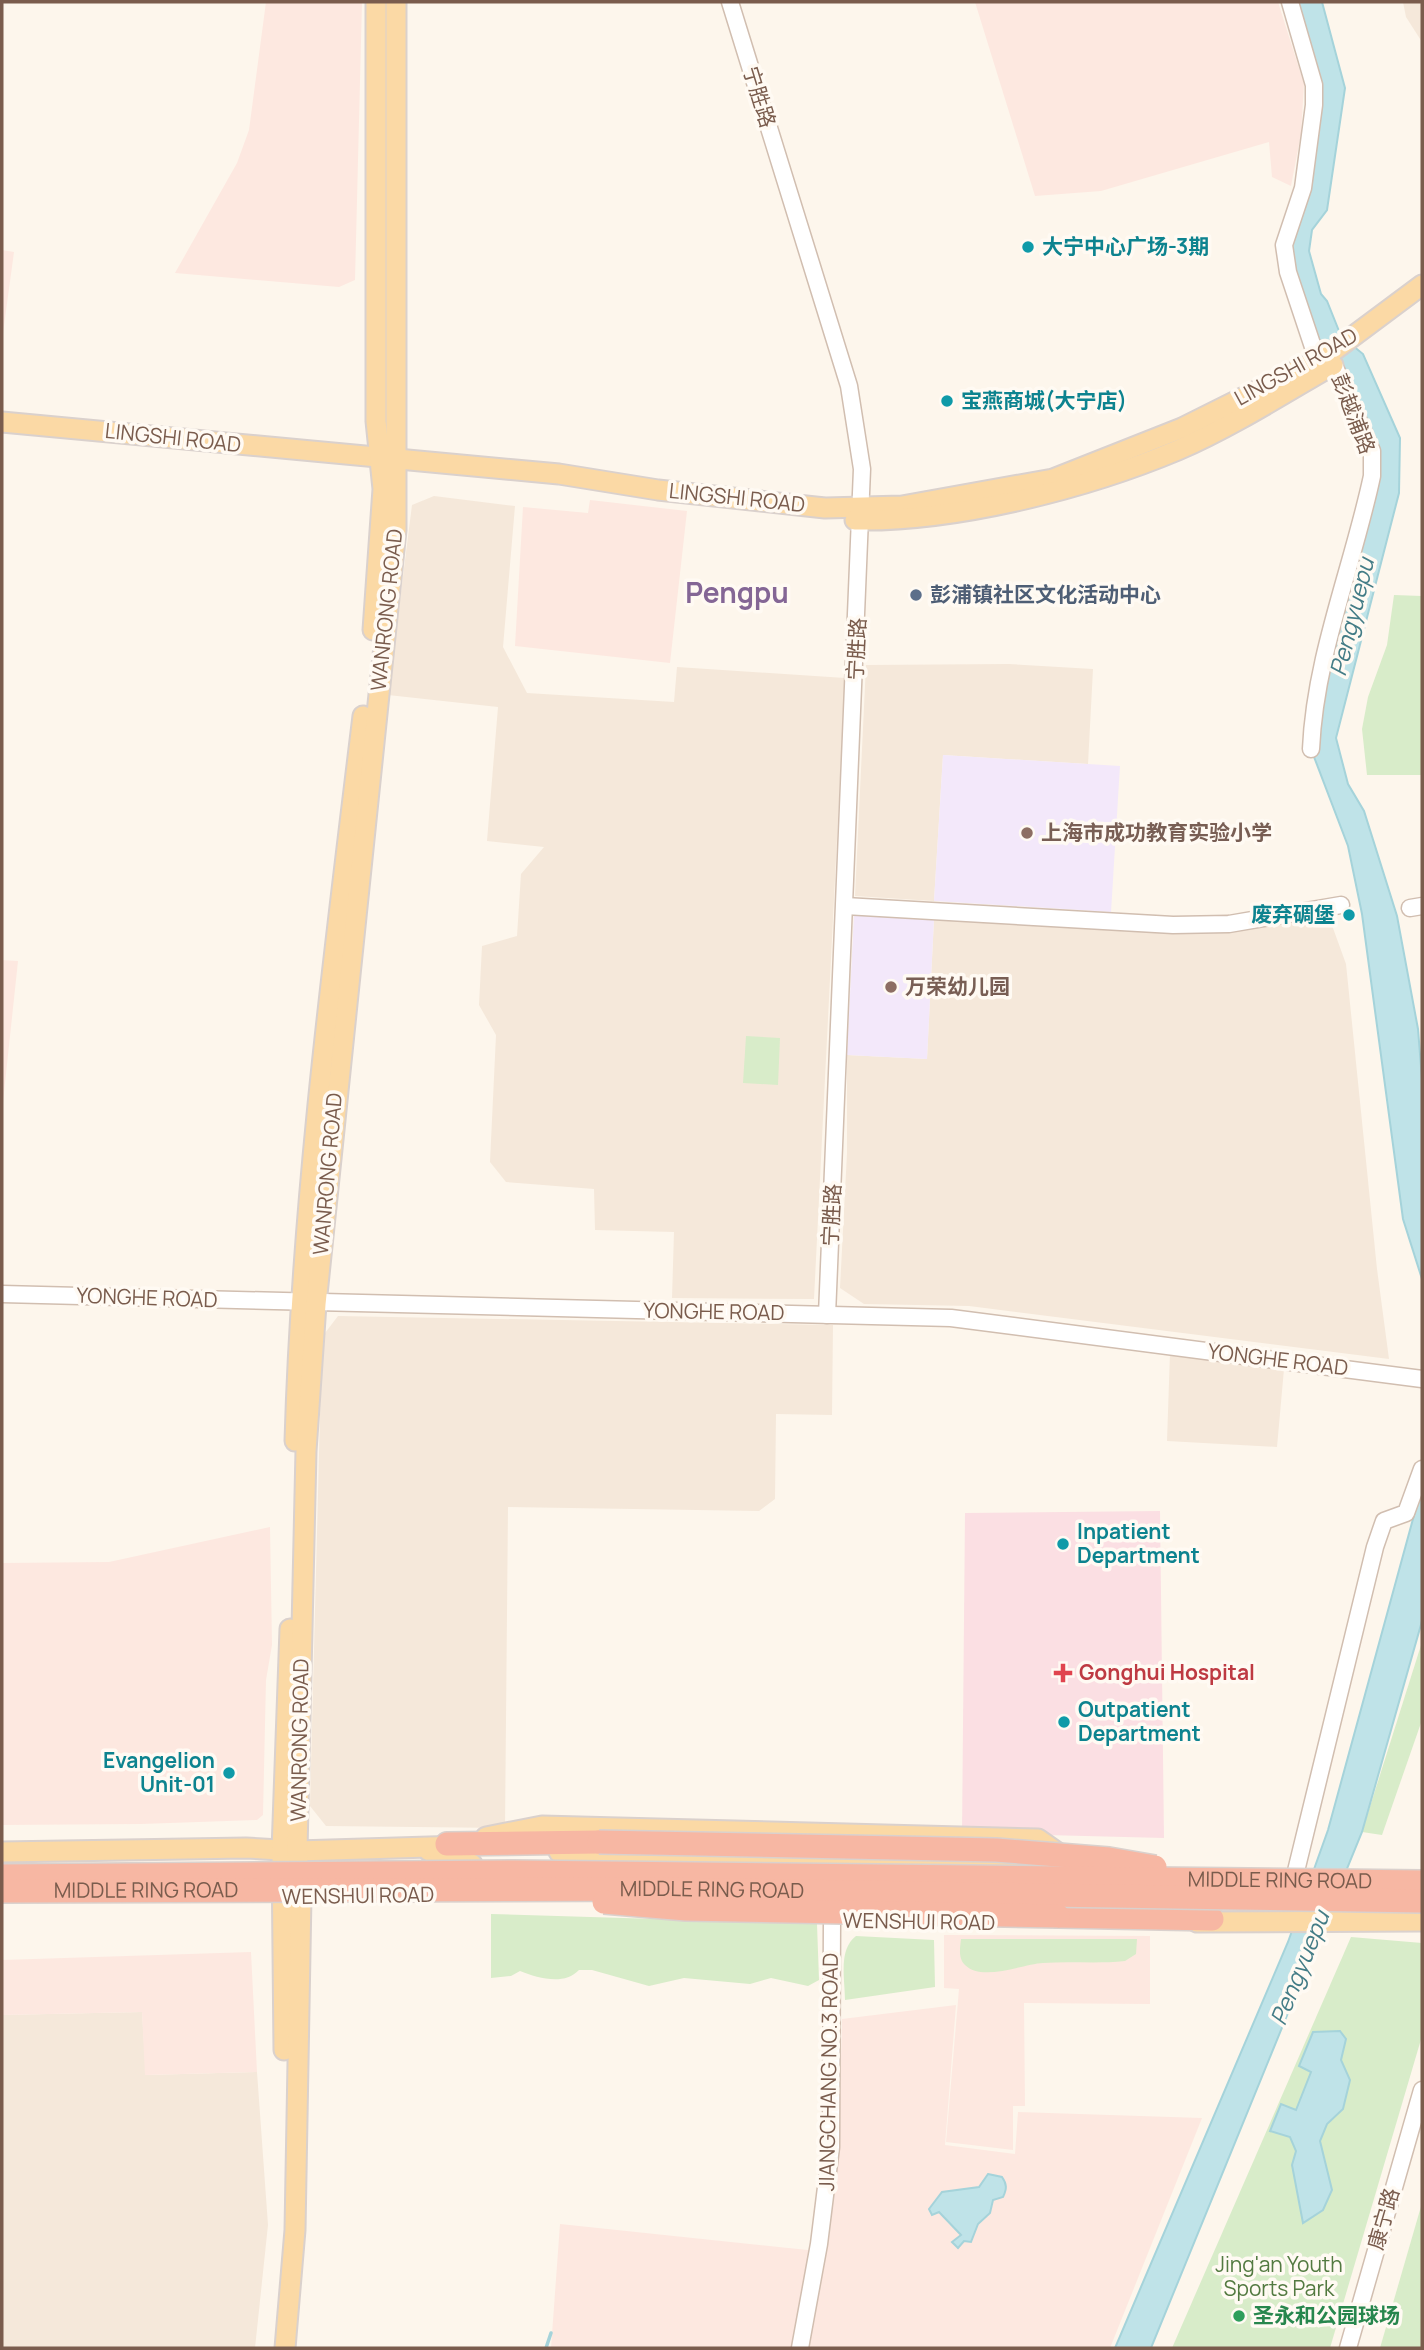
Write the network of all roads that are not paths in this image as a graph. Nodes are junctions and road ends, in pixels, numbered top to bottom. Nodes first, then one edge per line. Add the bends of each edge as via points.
1 (376, 2) edge
2 (396, 2) edge
3 (730, 2) edge
4 (1290, 2) edge
5 (1422, 285) edge
6 (1422, 302) edge
7 (1362, 338) junction
8 (1327, 362) junction
9 (2, 422) edge
10 (2, 430) edge
11 (389, 462) junction
12 (863, 514) junction
13 (1311, 749) dead end
14 (1341, 905) dead end
15 (845, 906) junction
16 (2, 1294) edge
17 (309, 1304) junction
18 (827, 1315) junction
19 (1422, 1379) edge
20 (1422, 1469) edge
21 (645, 1829) junction
22 (447, 1844) junction
23 (354, 1847) junction
24 (420, 1847) junction
25 (2, 1852) edge
26 (290, 1855) junction
27 (680, 1858) junction
28 (322, 1862) junction
29 (2, 1864) edge
30 (472, 1864) junction
31 (1077, 1867) junction
32 (1422, 1873) edge
33 (1219, 1875) junction
34 (2, 1876) edge
35 (1295, 1880) junction
36 (422, 1882) junction
37 (1184, 1884) junction
38 (1366, 1884) junction
39 (1422, 1884) edge
40 (2, 1889) edge
41 (483, 1889) junction
42 (292, 1890) junction
43 (1091, 1890) junction
44 (448, 1894) junction
45 (1422, 1895) edge
46 (2, 1900) edge
47 (1422, 1901) edge
48 (813, 1904) junction
49 (1056, 1911) junction
50 (1212, 1919) junction
51 (832, 1920) junction
52 (1422, 1920) edge
53 (1422, 2090) edge
54 (273, 2348) edge
55 (285, 2348) edge
56 (800, 2348) edge
57 (1348, 2348) edge

1 - 11 main road, WANRONG ROAD via 376,421
2 - 11 main road, WANRONG ROAD
3 - 12 street, 宁胜路 via 849,386 858,428
4 - 8 street, 彭越浦路 via 1314,85 1314,105 1303,188 1284,245 1288,272
5 - 7 main road, LINGSHI ROAD
6 - 7 main road, LINGSHI ROAD
7 - 8 main road, LINGSHI ROAD
8 - 12 main road, LINGSHI ROAD via 1182,428 1053,479
8 - 13 street, 彭越浦路 via 1372,451 1372,476 1322,674
9 - 11 main road, LINGSHI ROAD
10 - 11 main road, LINGSHI ROAD
11 - 12 main road, LINGSHI ROAD via 821,519
11 - 17 main road, WANRONG ROAD via 330,990
12 - 15 street, 宁胜路
14 - 15 street via 1229,924 1173,925
15 - 18 street, 宁胜路
16 - 17 street, YONGHE ROAD
17 - 18 street, YONGHE ROAD
17 - 26 main road, WANRONG ROAD
18 - 19 street, YONGHE ROAD via 972,1320
20 - 35 street via 1406,1513 1384,1521 1375,1547
21 - 22 main road via 542,1826
21 - 27 main road
21 - 31 main road via 1038,1839
22 - 24 main road
22 - 27 main road
22 - 33 highway, bridge via 599,1842 996,1850 1109,1859
23 - 24 main road
23 - 26 main road
23 - 28 main road
24 - 30 main road
25 - 26 main road via 246,1848
26 - 28 main road
26 - 29 main road
26 - 42 main road, WANRONG ROAD
27 - 31 main road
28 - 30 main road
30 - 37 main road via 901,1880
31 - 33 main road
32 - 38 main road
33 - 34 highway, MIDDLE RING ROAD, bridge via 527,1872
33 - 35 main road
33 - 37 main road
33 - 39 highway, MIDDLE RING ROAD, bridge
35 - 37 main road
35 - 38 main road
35 - 38 main road
35 - 43 main road
36 - 42 main road
36 - 43 main road
36 - 44 main road
38 - 39 main road
38 - 45 main road
40 - 41 highway, MIDDLE RING ROAD, bridge
40 - 42 main road
41 - 47 highway, MIDDLE RING ROAD, bridge
41 - 49 highway, bridge via 686,1909
42 - 44 main road, WENSHUI ROAD
42 - 46 main road, WENSHUI ROAD
42 - 54 main road, WANRONG ROAD via 284,2171
42 - 55 main road, WANRONG ROAD via 295,2230
43 - 49 main road
44 - 48 main road, WENSHUI ROAD
48 - 49 main road
48 - 51 main road, WENSHUI ROAD
49 - 50 highway
50 - 51 main road, WENSHUI ROAD via 1163,1926
50 - 52 main road, WENSHUI ROAD
51 - 56 street, JIANGCHANG NO.3 ROAD via 831,2147
53 - 57 street, 康宁路

